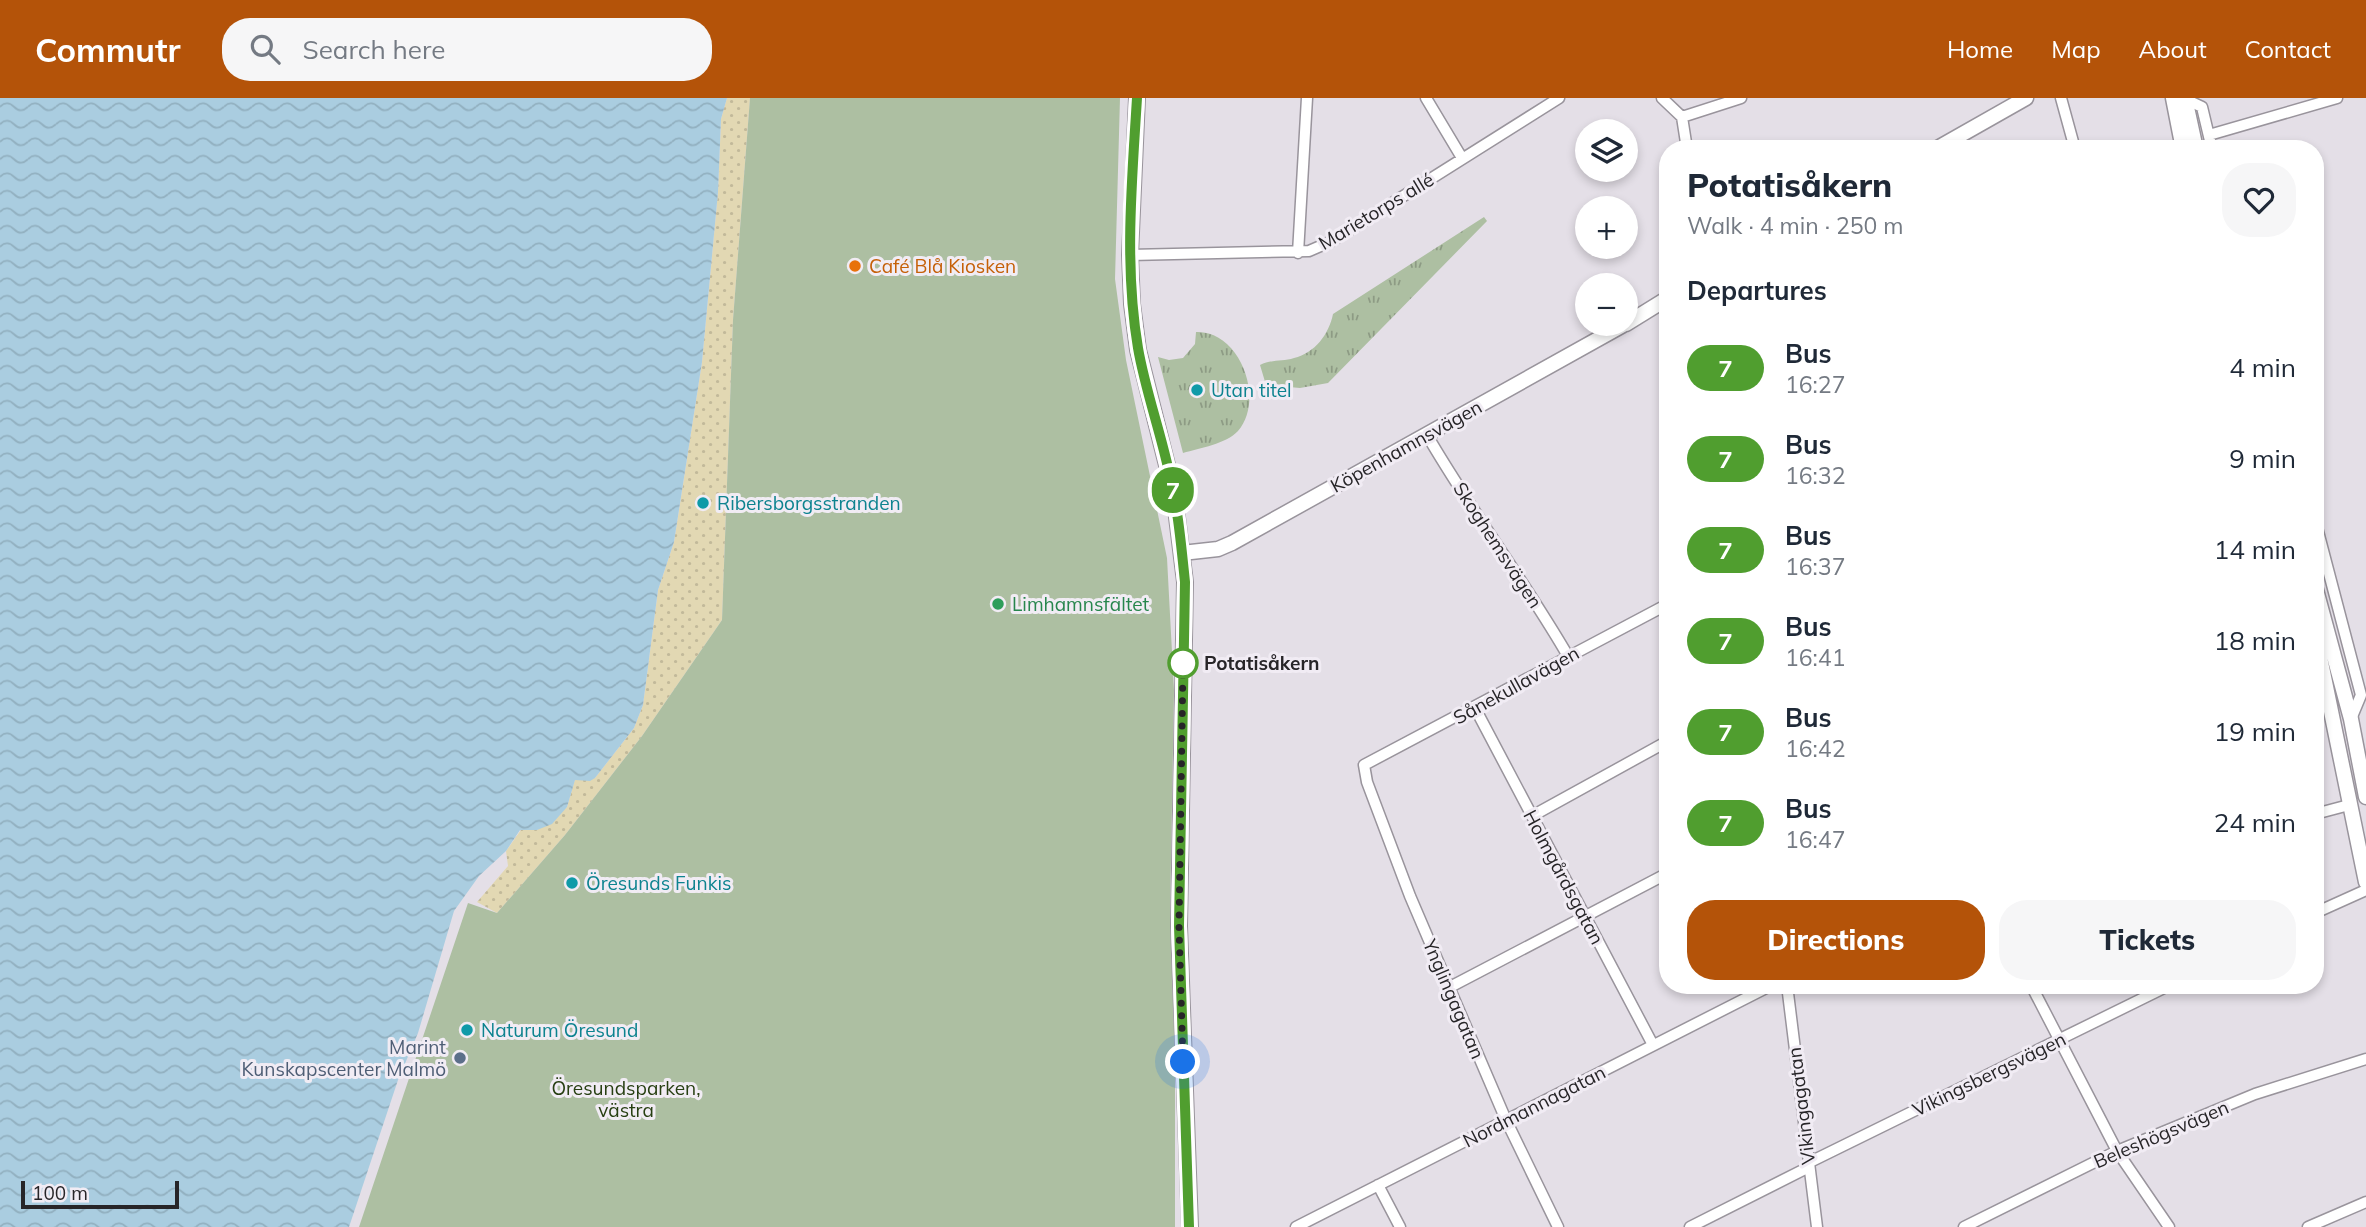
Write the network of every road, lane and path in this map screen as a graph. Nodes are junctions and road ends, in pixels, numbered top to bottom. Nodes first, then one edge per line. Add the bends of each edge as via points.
1 (1137, 98) edge
2 (1307, 98) edge
3 (1426, 98) edge
4 (1559, 98) edge
5 (1662, 98) edge
6 (1741, 98) edge
7 (2026, 98) edge
8 (2061, 98) edge
9 (2173, 98) edge
10 (2185, 98) edge
11 (2337, 98) edge
12 (1682, 117) junction
13 (2209, 135) junction
14 (1685, 140) edge
15 (1952, 140) edge
16 (2073, 140) edge
17 (2181, 140) edge
18 (2194, 140) edge
19 (2210, 140) edge
20 (1462, 158) junction
21 (1298, 253) junction
22 (1130, 255) junction
23 (1659, 304) edge
24 (1659, 309) edge
25 (1645, 313) junction
26 (1638, 317) edge
27 (1604, 336) edge
28 (1427, 435) junction
29 (1182, 553) junction
30 (2324, 554) edge
31 (1659, 609) edge
32 (2324, 619) edge
33 (1568, 656) junction
34 (2324, 679) edge
35 (1475, 708) junction
36 (2351, 719) junction
37 (1659, 746) edge
38 (1364, 765) joint
39 (2366, 799) edge
40 (2349, 805) junction
41 (2324, 812) edge
42 (1532, 816) junction
43 (1659, 878) edge
44 (2366, 882) edge
45 (2366, 890) edge
46 (2324, 910) edge
47 (1586, 918) junction
48 (1450, 987) junction
49 (1754, 994) edge
50 (1788, 994) edge
51 (2035, 994) edge
52 (2152, 994) edge
53 (2057, 1041) junction
54 (1653, 1045) junction
55 (2366, 1059) edge
56 (1506, 1120) junction
57 (2117, 1151) junction
58 (1808, 1165) junction
59 (1378, 1185) junction
60 (2366, 1202) edge
61 (1189, 1227) edge
62 (1296, 1227) edge
63 (1400, 1227) edge
64 (1558, 1227) edge
65 (1690, 1227) edge
66 (1817, 1227) edge
67 (1964, 1227) edge
68 (2169, 1227) edge
69 (2308, 1227) edge

1 - 22 main road
2 - 21 street
3 - 20 street
4 - 20 street, Marietorps allé
5 - 12 street
6 - 12 street
7 - 15 street
8 - 16 street
9 - 17 street
10 - 13 street via 2202,107
10 - 18 street
11 - 13 street
12 - 14 street
13 - 19 street
20 - 21 street, Marietorps allé via 1332,241
21 - 22 street, Marietorps allé
22 - 29 main road via 1138,350 1174,493
23 - 25 street, Köpenhamnsvägen
24 - 25 street, Köpenhamnsvägen
25 - 26 street, Köpenhamnsvägen
27 - 28 street, Köpenhamnsvägen
28 - 29 street, Köpenhamnsvägen via 1232,543
28 - 33 street, Skoghemsvägen
29 - 61 main road via 1179,926
30 - 36 street via 2361,695
31 - 33 street, Sånekullavägen
32 - 36 street
33 - 35 street, Sånekullavägen
34 - 40 street
35 - 38 street, Sånekullavägen
35 - 42 street, Holmgårdsgatan
36 - 39 street
37 - 42 street
38 - 48 street, Ynglingagatan via 1410,896
39 - 40 street
40 - 41 street
40 - 44 street
42 - 47 street, Holmgårdsgatan
43 - 47 street
45 - 46 street
47 - 48 street
47 - 54 street, Holmgårdsgatan
48 - 56 street, Ynglingagatan
49 - 54 street, Nordmannagatan
50 - 58 street, Vikingagatan
51 - 53 street
52 - 53 street, Vikingsbergsvägen
53 - 57 street
53 - 58 street, Vikingsbergsvägen
54 - 56 street, Nordmannagatan
55 - 57 street, Beleshögsvägen via 2255,1094
56 - 59 street, Nordmannagatan
56 - 64 street, Ynglingagatan
57 - 67 street, Beleshögsvägen
57 - 68 street
58 - 65 street, Vikingsbergsvägen
58 - 66 street, Vikingagatan
59 - 62 street, Nordmannagatan
59 - 63 street
60 - 69 street

